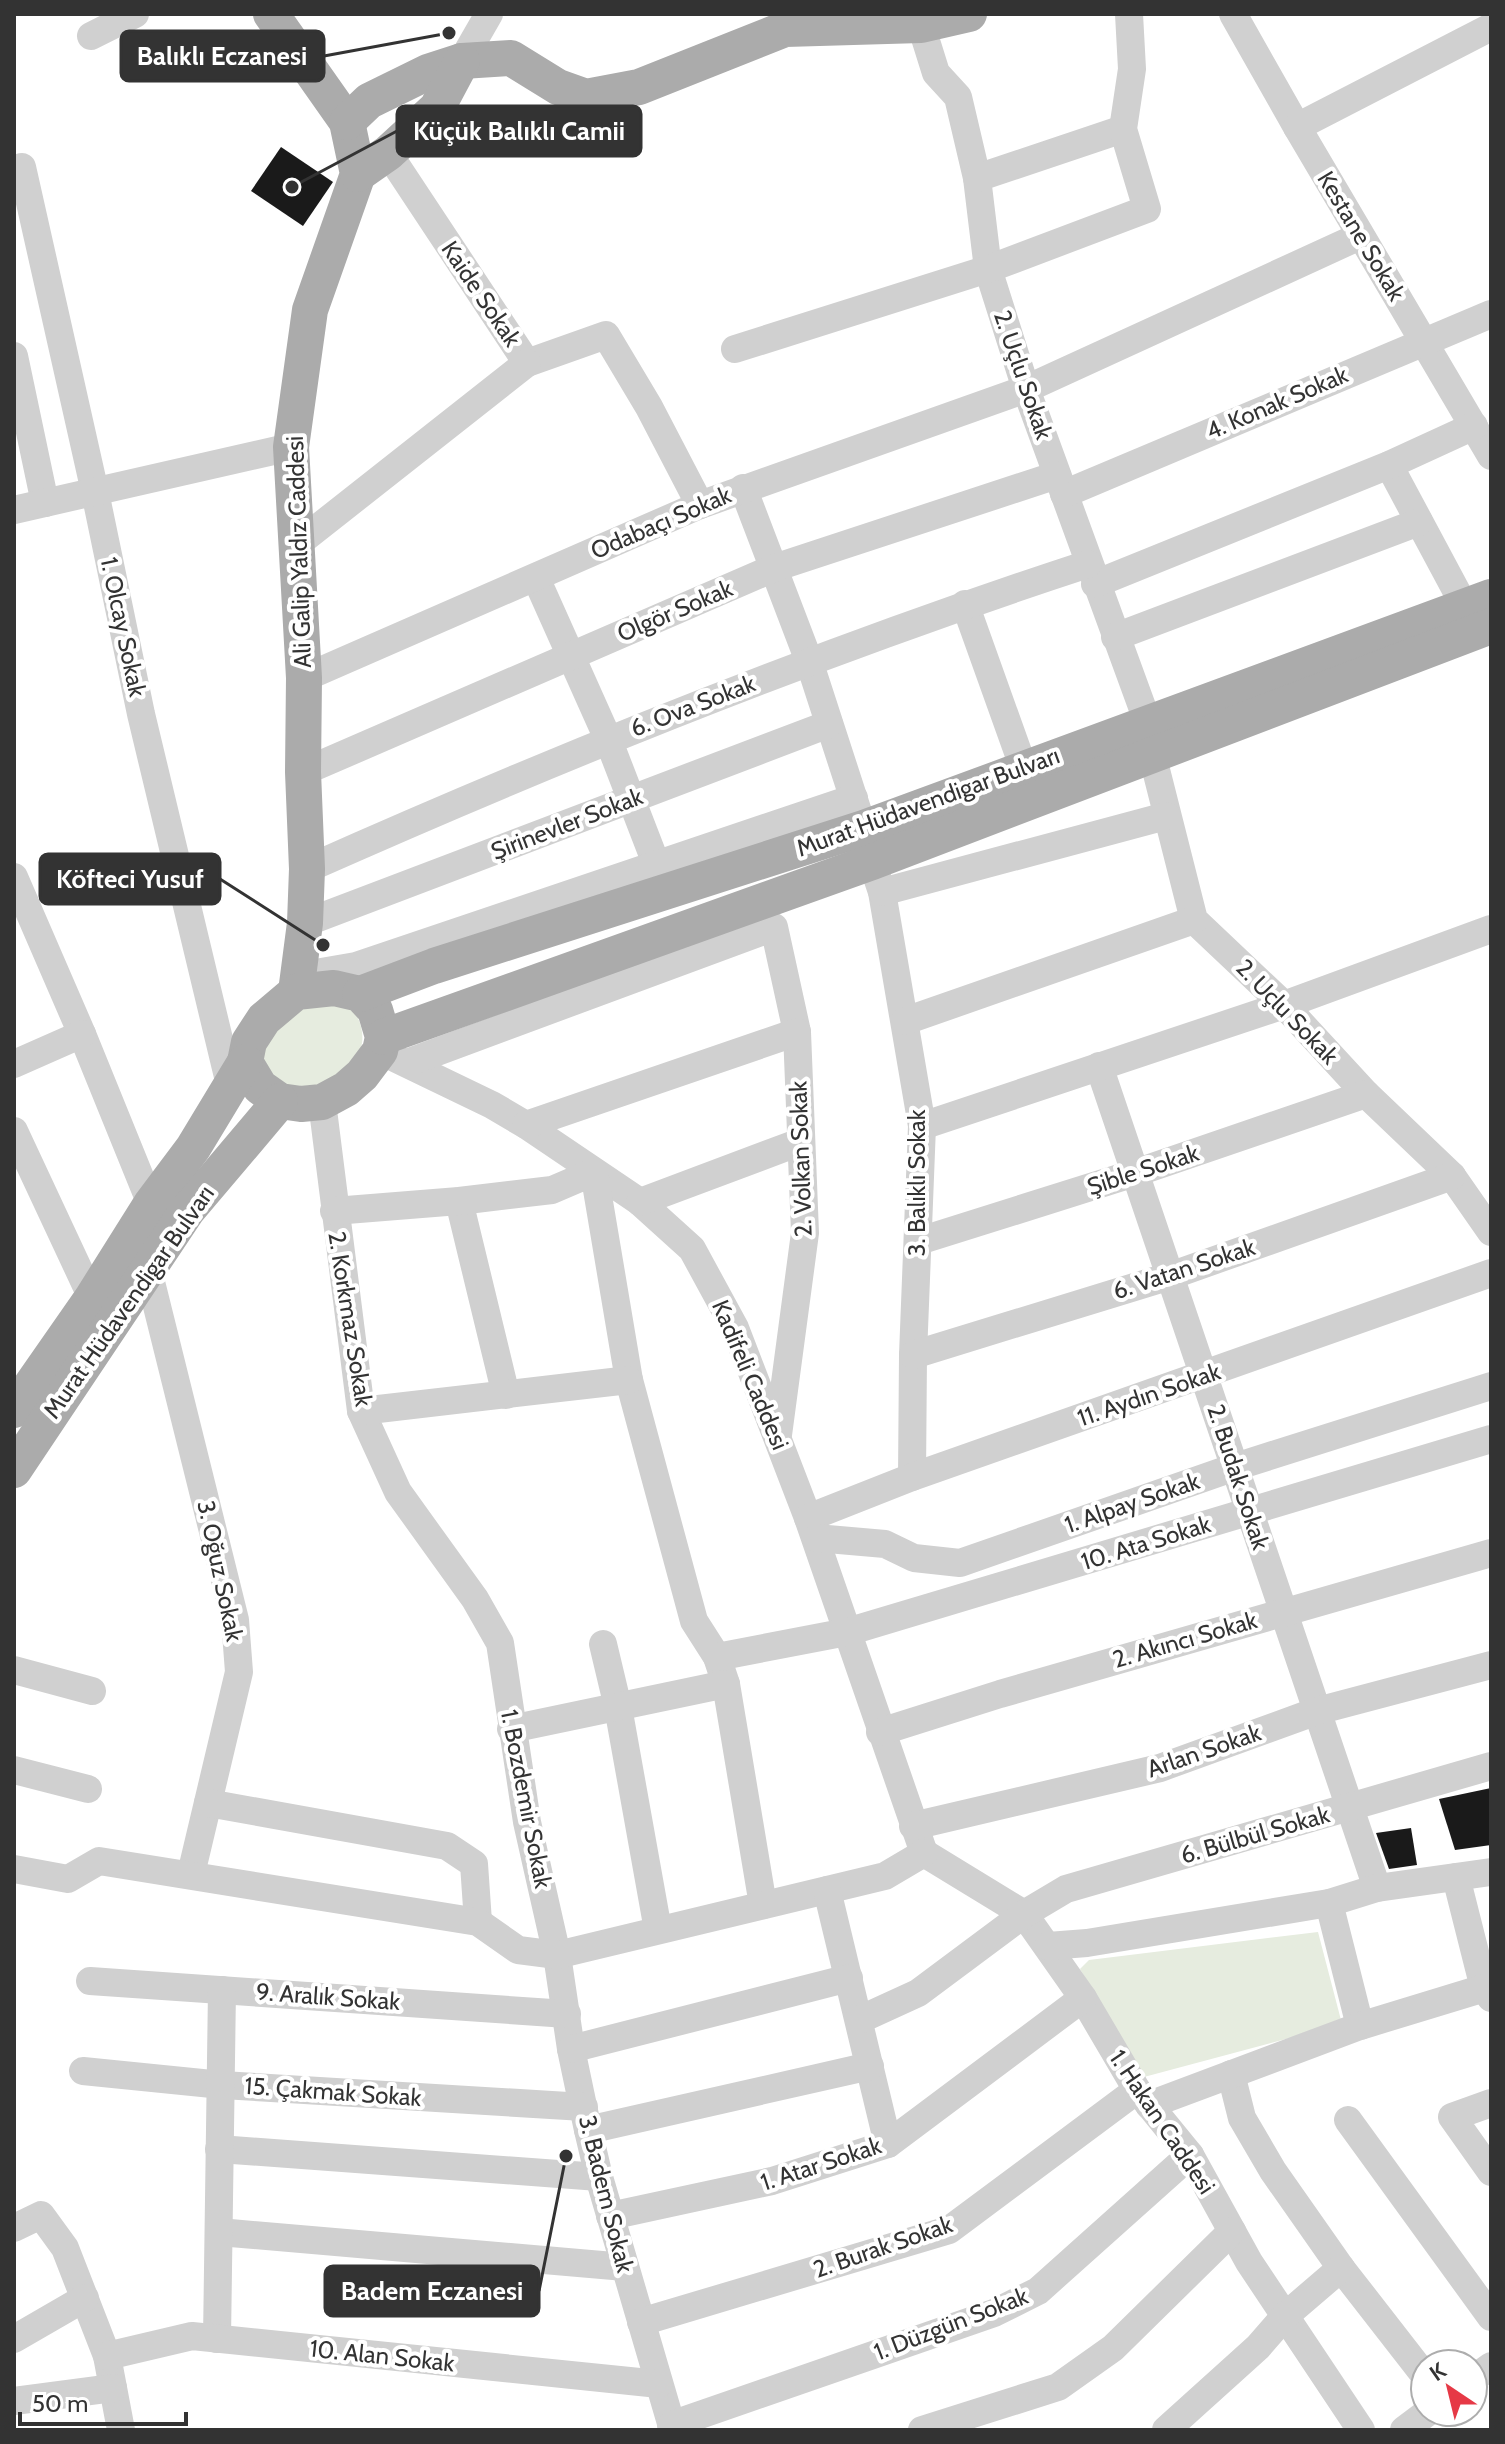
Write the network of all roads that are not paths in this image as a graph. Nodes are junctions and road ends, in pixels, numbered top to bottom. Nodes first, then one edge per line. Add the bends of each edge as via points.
1 (135, 14) edge
2 (271, 14) edge
3 (489, 14) edge
4 (969, 14) edge
5 (1129, 14) edge
6 (1233, 14) edge
7 (837, 21) edge
8 (921, 25) junction
9 (1491, 27) edge
10 (91, 36) dead end
11 (462, 61) junction
12 (347, 122) junction
13 (1297, 127) junction
14 (1123, 129) junction
15 (388, 153) junction
16 (22, 167) dead end
17 (358, 174) junction
18 (977, 178) junction
19 (1360, 236) junction
20 (988, 269) junction
21 (1491, 314) edge
22 (1424, 340) junction
23 (735, 349) dead end
24 (14, 356) edge
25 (527, 363) junction
26 (1026, 389) junction
27 (1474, 426) junction
28 (22, 437) edge
29 (291, 447) junction
30 (1491, 456) edge
31 (1389, 465) junction
32 (1061, 485) junction
33 (743, 488) junction
34 (95, 492) junction
35 (45, 503) junction
36 (700, 505) junction
37 (14, 510) edge
38 (1419, 522) junction
39 (296, 545) junction
40 (774, 568) junction
41 (1092, 574) junction
42 (536, 578) junction
43 (965, 604) junction
44 (1482, 610) edge
45 (1115, 637) junction
46 (572, 656) junction
47 (809, 661) junction
48 (304, 678) junction
49 (829, 724) junction
50 (1150, 738) junction
51 (608, 739) junction
52 (1024, 769) junction
53 (303, 772) junction
54 (633, 799) junction
55 (1166, 816) junction
56 (868, 845) junction
57 (657, 866) junction
58 (307, 869) junction
59 (14, 877) edge
60 (1194, 920) junction
61 (305, 923) junction
62 (1491, 929) edge
63 (297, 984) junction
64 (360, 994) junction
65 (1284, 1005) junction
66 (905, 1021) junction
67 (797, 1032) junction
68 (82, 1034) junction
69 (390, 1050) junction
70 (14, 1064) edge
71 (1099, 1066) junction
72 (238, 1074) junction
73 (1366, 1094) junction
74 (280, 1101) junction
75 (322, 1102) junction
76 (526, 1125) junction
77 (922, 1126) junction
78 (14, 1131) edge
79 (800, 1142) junction
80 (21, 1161) edge
81 (594, 1172) junction
82 (1135, 1173) junction
83 (1452, 1176) junction
84 (459, 1201) junction
85 (640, 1202) junction
86 (151, 1204) junction
87 (334, 1211) junction
88 (1491, 1232) edge
89 (919, 1241) junction
90 (148, 1270) junction
91 (1491, 1273) edge
92 (1170, 1276) junction
93 (92, 1298) junction
94 (913, 1355) junction
95 (1205, 1376) junction
96 (629, 1380) junction
97 (1491, 1386) edge
98 (506, 1395) junction
99 (14, 1410) edge
100 (361, 1411) junction
101 (1491, 1439) edge
102 (778, 1440) junction
103 (1235, 1467) junction
104 (14, 1470) edge
105 (912, 1477) junction
106 (1250, 1512) junction
107 (812, 1528) junction
108 (1491, 1553) edge
109 (1284, 1611) junction
110 (847, 1632) junction
111 (500, 1643) joint
112 (603, 1644) dead end
113 (717, 1657) junction
114 (1491, 1665) edge
115 (14, 1670) edge
116 (726, 1684) junction
117 (92, 1691) dead end
118 (618, 1707) junction
119 (1317, 1711) junction
120 (511, 1729) junction
121 (880, 1732) junction
122 (1491, 1766) edge
123 (14, 1770) edge
124 (88, 1789) dead end
125 (208, 1803) junction
126 (1350, 1808) junction
127 (913, 1826) junction
128 (924, 1853) junction
129 (14, 1869) edge
130 (1491, 1872) edge
131 (191, 1874) junction
132 (1456, 1877) junction
133 (1377, 1888) junction
134 (827, 1890) junction
135 (1329, 1903) junction
136 (763, 1905) junction
137 (1024, 1914) junction
138 (478, 1922) junction
139 (658, 1930) junction
140 (1048, 1946) junction
141 (557, 1955) junction
142 (849, 1978) junction
143 (90, 1981) dead end
144 (222, 1990) junction
145 (1489, 1991) edge
146 (1083, 1998) junction
147 (567, 2014) junction
148 (859, 2020) junction
149 (1360, 2026) junction
150 (571, 2049) junction
151 (870, 2066) junction
152 (83, 2071) dead end
153 (1231, 2074) junction
154 (222, 2085) junction
155 (1143, 2098) junction
156 (1491, 2103) edge
157 (586, 2118) junction
158 (1348, 2120) dead end
159 (888, 2144) junction
160 (219, 2149) junction
161 (1190, 2155) junction
162 (1491, 2172) edge
163 (599, 2177) junction
164 (610, 2216) junction
165 (14, 2228) edge
166 (1232, 2231) junction
167 (219, 2232) junction
168 (625, 2267) junction
169 (1341, 2268) junction
170 (85, 2298) junction
171 (1284, 2317) junction
172 (1491, 2317) edge
173 (641, 2322) junction
174 (14, 2339) edge
175 (217, 2339) junction
176 (1409, 2355) edge
177 (107, 2356) junction
178 (659, 2384) junction
179 (113, 2388) junction
180 (14, 2401) edge
181 (672, 2427) edge
182 (1352, 2427) edge
183 (121, 2430) edge
184 (922, 2430) edge
185 (1166, 2430) edge

1 - 10 street
2 - 12 main road
3 - 11 street
4 - 8 main road
5 - 14 street via 1132,69
6 - 13 street, Kestane Sokak
7 - 8 main road
7 - 11 main road via 785,29 639,87 586,97 558,87 511,58
8 - 18 street, 2. Uçlu Sokak via 936,73 958,97
9 - 13 street
11 - 12 main road via 369,101
11 - 15 main road via 437,108
12 - 17 main road
13 - 19 street, Kestane Sokak
14 - 18 street
14 - 20 street via 1147,209
15 - 17 main road
15 - 25 street, Kaide Sokak
16 - 34 street, 1. Olcay Sokak
17 - 29 main road, Ali Galip Yaldız Caddesi via 310,310
18 - 20 street, 2. Uçlu Sokak
19 - 22 street, Kestane Sokak
19 - 26 street, Odabaçı Sokak
20 - 23 street
20 - 26 street, 2. Uçlu Sokak
21 - 22 street, 4. Konak Sokak
22 - 27 street, Kestane Sokak
22 - 32 street, 4. Konak Sokak
24 - 28 street
25 - 36 street, Kaide Sokak via 606,335
25 - 39 street
26 - 32 street, 2. Uçlu Sokak
26 - 33 street, Odabaçı Sokak
27 - 30 street, Kestane Sokak
27 - 31 street, 6. Ova Sokak
28 - 35 street
29 - 34 street
29 - 39 main road, Ali Galip Yaldız Caddesi
31 - 38 street
31 - 41 street, 6. Ova Sokak
32 - 40 street, Olgör Sokak
32 - 41 street, 2. Uçlu Sokak
33 - 36 street, Odabaçı Sokak
33 - 40 street, 3. Balıklı Sokak
34 - 35 street
34 - 72 street, 1. Olcay Sokak via 141,714
35 - 37 street
36 - 42 street, Odabaçı Sokak
38 - 44 street
38 - 45 street
39 - 48 main road, Ali Galip Yaldız Caddesi
40 - 46 street, Olgör Sokak
40 - 47 street, 3. Balıklı Sokak
41 - 43 street, 6. Ova Sokak
41 - 45 street, 2. Uçlu Sokak
42 - 46 street
42 - 48 street, Odabaçı Sokak
43 - 47 street, 6. Ova Sokak
43 - 52 street
44 - 50 main road, Murat Hüdavendigar Bulvarı
45 - 50 street, 2. Uçlu Sokak
46 - 51 street
46 - 53 street, Olgör Sokak
47 - 49 street, 3. Balıklı Sokak
47 - 51 street, 6. Ova Sokak
48 - 53 main road, Ali Galip Yaldız Caddesi
49 - 54 street, Şirinevler Sokak
49 - 56 street, 3. Balıklı Sokak
50 - 52 main road, Murat Hüdavendigar Bulvarı
50 - 55 street, 2. Uçlu Sokak
50 - 56 main road, Murat Hüdavendigar Bulvarı
51 - 54 street
51 - 58 street, 6. Ova Sokak
52 - 56 main road, Murat Hüdavendigar Bulvarı
53 - 58 main road, Ali Galip Yaldız Caddesi
54 - 57 street
54 - 61 street, Şirinevler Sokak
55 - 56 street
55 - 60 street, 2. Uçlu Sokak
56 - 57 street
56 - 64 main road, Murat Hüdavendigar Bulvarı via 434,966
56 - 66 street, 3. Balıklı Sokak
56 - 69 main road, Murat Hüdavendigar Bulvarı via 450,1011
57 - 63 street
58 - 61 main road, Ali Galip Yaldız Caddesi
59 - 68 street
60 - 65 street, 2. Uçlu Sokak
60 - 66 street
61 - 63 main road, Ali Galip Yaldız Caddesi
62 - 65 street
63 - 64 main road
63 - 72 main road via 264,1019
64 - 69 main road via 375,1010
65 - 71 street
65 - 73 street, 2. Uçlu Sokak
66 - 77 street, 3. Balıklı Sokak
67 - 69 street, 2. Volkan Sokak via 774,927
67 - 76 street
67 - 79 street, 2. Volkan Sokak
68 - 70 street
68 - 86 street
69 - 75 main road
69 - 76 street, Kadifeli Caddesi
71 - 77 street
71 - 82 street, 2. Budak Sokak
72 - 74 main road
72 - 86 main road, Murat Hüdavendigar Bulvarı
73 - 82 street, Şible Sokak
73 - 83 street, 2. Uçlu Sokak
74 - 75 main road
74 - 90 main road, Murat Hüdavendigar Bulvarı via 187,1211
75 - 87 street, 2. Korkmaz Sokak
76 - 81 street, Kadifeli Caddesi
77 - 89 street, 3. Balıklı Sokak
78 - 80 street
79 - 85 street
79 - 102 street, 2. Volkan Sokak via 805,1233
80 - 93 street
81 - 84 street via 552,1190
81 - 85 street, Kadifeli Caddesi
81 - 96 street
82 - 89 street, Şible Sokak
82 - 92 street, 2. Budak Sokak
83 - 88 street, 2. Uçlu Sokak
83 - 92 street, 6. Vatan Sokak
84 - 87 street
84 - 98 street
85 - 102 street, Kadifeli Caddesi via 692,1249 735,1328
86 - 93 main road, Murat Hüdavendigar Bulvarı
87 - 100 street, 2. Korkmaz Sokak
89 - 94 street, 3. Balıklı Sokak
90 - 104 main road, Murat Hüdavendigar Bulvarı
90 - 125 street, 3. Oğuz Sokak via 235,1620 239,1672
91 - 95 street, 11. Aydın Sokak
92 - 94 street, 6. Vatan Sokak
92 - 95 street, 2. Budak Sokak
93 - 99 main road, Murat Hüdavendigar Bulvarı
94 - 105 street, 3. Balıklı Sokak
95 - 103 street, 2. Budak Sokak
95 - 105 street, 11. Aydın Sokak
96 - 98 street
96 - 113 street via 694,1621
97 - 103 street, 1. Alpay Sokak
98 - 100 street
100 - 111 street, 2. Korkmaz Sokak via 398,1492
101 - 106 street, 10. Ata Sokak
102 - 107 street, Kadifeli Caddesi
103 - 106 street, 2. Budak Sokak
103 - 107 street, 1. Alpay Sokak via 960,1563 914,1558 885,1544
105 - 107 street, 11. Aydın Sokak
106 - 109 street, 2. Budak Sokak
106 - 110 street, 10. Ata Sokak
107 - 110 street, Kadifeli Caddesi
108 - 109 street, 2. Akıncı Sokak
109 - 119 street, 2. Budak Sokak
109 - 121 street, 2. Akıncı Sokak
110 - 113 street, 10. Ata Sokak
110 - 121 street, Kadifeli Caddesi
111 - 120 street, 1. Bozdemir Sokak
112 - 118 street
113 - 116 street
114 - 119 street, Arlan Sokak
115 - 117 street
116 - 118 street
116 - 136 street
118 - 120 street
118 - 139 street
119 - 126 street, 2. Budak Sokak
119 - 127 street, Arlan Sokak via 1160,1768
120 - 141 street, 1. Bozdemir Sokak
121 - 127 street, Kadifeli Caddesi
122 - 126 street, 6. Bülbül Sokak
123 - 124 street
125 - 131 street, 3. Oğuz Sokak
125 - 138 street via 447,1846 474,1864
126 - 133 street, 2. Budak Sokak
126 - 137 street, 6. Bülbül Sokak via 1066,1889
127 - 128 street, Kadifeli Caddesi
128 - 134 street via 885,1876
128 - 137 street, 1. Hakan Caddesi
129 - 131 street via 68,1879 99,1861
130 - 132 street
131 - 138 street
132 - 133 street
132 - 145 street
133 - 135 street
134 - 136 street
134 - 142 street
135 - 140 street
135 - 149 street
136 - 139 street
137 - 140 street, 1. Hakan Caddesi
137 - 148 street, 6. Bülbül Sokak via 918,1993
138 - 141 street via 518,1950
139 - 141 street
140 - 146 street, 1. Hakan Caddesi
141 - 147 street, 3. Badem Sokak
142 - 148 street
142 - 150 street
143 - 144 street, 9. Aralık Sokak
144 - 147 street, 9. Aralık Sokak
144 - 154 street
145 - 149 street, 2. Burak Sokak
146 - 155 street, 1. Hakan Caddesi
146 - 159 street, 1. Atar Sokak
147 - 150 street, 3. Badem Sokak
148 - 151 street
149 - 153 street, 2. Burak Sokak
150 - 157 street, 3. Badem Sokak
151 - 157 street, 15. Çakmak Sokak
151 - 159 street
152 - 154 street, 15. Çakmak Sokak
153 - 155 street, 2. Burak Sokak
153 - 169 street via 1242,2118
154 - 157 street, 15. Çakmak Sokak
154 - 160 street
155 - 161 street, 1. Hakan Caddesi
155 - 173 street, 2. Burak Sokak via 949,2230
156 - 162 street via 1452,2117
157 - 163 street, 3. Badem Sokak
158 - 172 street
159 - 164 street, 1. Atar Sokak via 772,2181
160 - 163 street
160 - 167 street
161 - 166 street, 1. Hakan Caddesi
161 - 181 street, 1. Düzgün Sokak via 1038,2291 994,2313
163 - 164 street, 3. Badem Sokak
164 - 168 street, 3. Badem Sokak
165 - 170 street via 41,2215 65,2248
166 - 171 street, 1. Hakan Caddesi
166 - 184 street via 1113,2348 1058,2387
167 - 168 street
167 - 175 street
168 - 173 street, 3. Badem Sokak
169 - 171 street
169 - 176 street
170 - 174 street
170 - 177 street
171 - 182 street, 1. Hakan Caddesi
171 - 185 street
173 - 178 street, 3. Badem Sokak
175 - 177 street, 10. Alan Sokak via 192,2336
175 - 178 street, 10. Alan Sokak
177 - 179 street
178 - 181 street, 3. Badem Sokak
179 - 180 street
179 - 183 street

